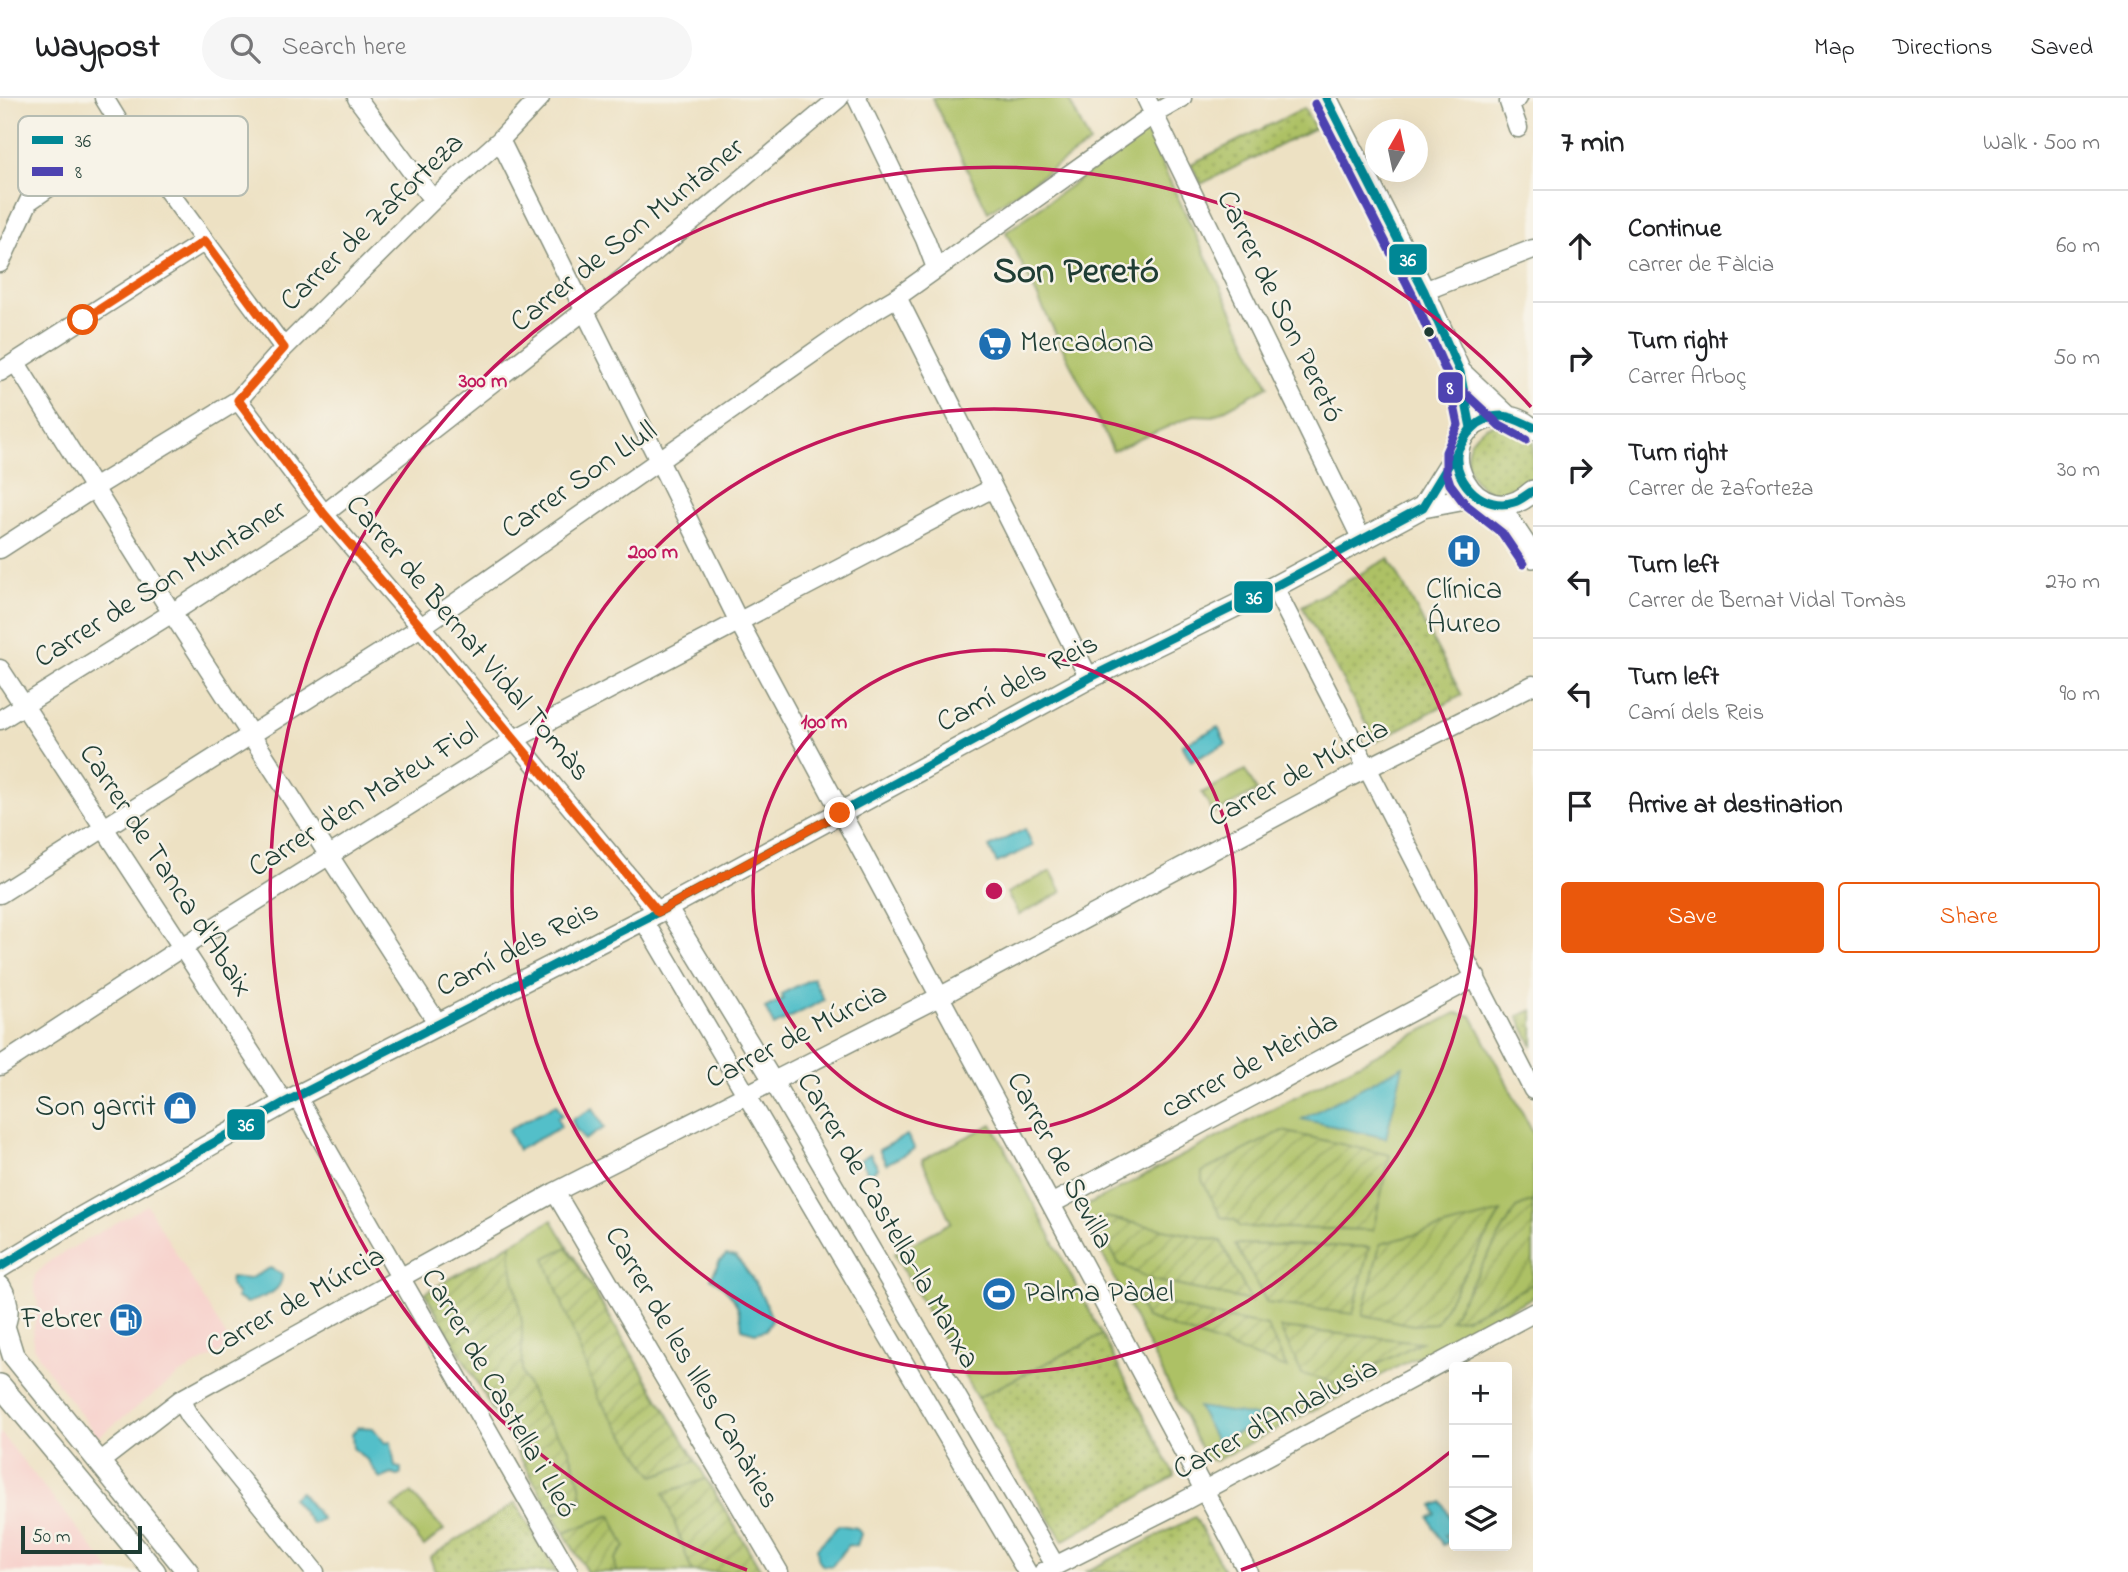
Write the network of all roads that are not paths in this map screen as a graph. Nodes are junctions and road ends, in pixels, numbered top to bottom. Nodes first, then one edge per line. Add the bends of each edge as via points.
1 (104, 98) edge
2 (357, 98) edge
3 (540, 98) edge
4 (839, 98) edge
5 (857, 98) edge
6 (1182, 98) edge
7 (1326, 98) edge
8 (1518, 98) edge
9 (1150, 106) edge
10 (115, 116) edge
11 (1518, 128) dead end
12 (500, 140) junction
13 (36, 196) edge
14 (172, 196) edge
15 (433, 200) junction
16 (205, 241) junction
17 (1533, 249) edge
18 (0, 263) edge
19 (936, 268) junction
20 (1424, 291) junction
21 (897, 297) junction
22 (584, 311) junction
23 (284, 348) junction
24 (8, 367) edge
25 (1460, 372) junction
26 (238, 400) junction
27 (1508, 417) junction
28 (1471, 428) junction
29 (1532, 428) edge
30 (1458, 451) junction
31 (659, 460) junction
32 (94, 488) junction
33 (993, 488) junction
34 (1533, 491) edge
35 (1482, 500) junction
36 (1423, 507) junction
37 (324, 514) junction
38 (1362, 540) junction
39 (0, 549) edge
40 (1533, 557) edge
41 (1274, 587) junction
42 (172, 613) junction
43 (739, 622) junction
44 (421, 627) junction
45 (0, 669) edge
46 (1089, 678) junction
47 (1533, 685) edge
48 (23, 706) junction
49 (0, 720) edge
50 (251, 733) junction
51 (515, 739) junction
52 (1367, 769) junction
53 (840, 813) junction
54 (105, 826) junction
55 (329, 855) junction
56 (0, 894) edge
57 (656, 913) junction
58 (181, 948) junction
59 (1476, 977) junction
60 (939, 997) junction
61 (438, 1024) junction
62 (0, 1066) edge
63 (773, 1081) junction
64 (1533, 1090) edge
65 (745, 1095) junction
66 (290, 1100) junction
67 (555, 1192) junction
68 (1051, 1204) junction
69 (8, 1263) edge
70 (399, 1278) junction
71 (2, 1291) edge
72 (1533, 1313) edge
73 (2, 1329) edge
74 (0, 1385) edge
75 (180, 1400) junction
76 (101, 1461) junction
77 (1205, 1490) junction
78 (1049, 1569) edge
79 (155, 1572) edge
80 (187, 1572) edge
81 (315, 1572) edge
82 (569, 1572) edge
83 (779, 1572) edge
84 (1027, 1572) edge
85 (1248, 1572) edge

1 - 10 street
2 - 15 street
3 - 12 street, Carrer de Zaforteza
4 - 22 street, Carrer de Son Muntaner
5 - 19 street
6 - 9 street, Carrer Son Llull
7 - 20 street
8 - 11 street via 1509,102
9 - 19 street, Carrer Son Llull
9 - 38 street, Carrer de Son Peretó
12 - 15 street, Carrer de Zaforteza
12 - 22 street, Carrer de Sevilla
13 - 18 street via 29,201
14 - 16 street
15 - 23 street, Carrer de Zaforteza
16 - 23 street
16 - 24 street
17 - 20 street
19 - 21 street, Carrer Son Llull
20 - 25 street
21 - 31 street, Carrer Son Llull
21 - 33 street
22 - 31 street, Carrer de Sevilla
22 - 37 street, Carrer de Son Muntaner
23 - 26 street, Carrer de Zaforteza
24 - 32 street
25 - 27 street
25 - 28 street
26 - 32 street, Carrer de Zaforteza
26 - 37 street, Carrer de Bernat Vidal Tomàs
27 - 28 street via 1483,420
27 - 29 street
28 - 30 street, Camí dels Reis
30 - 35 street via 1460,477
30 - 36 street, Camí dels Reis
31 - 43 street, Carrer de Sevilla
31 - 44 street, Carrer Son Llull
32 - 39 street, Carrer de Zaforteza
32 - 42 street
33 - 43 street, Carrer d'en Mateu Fiol
33 - 46 street
34 - 35 street, Camí dels Reis via 1512,504
35 - 36 street, Camí dels Reis
35 - 40 street via 1510,522
36 - 38 street, Camí dels Reis
37 - 42 street, Carrer de Son Muntaner
37 - 44 street, Carrer de Bernat Vidal Tomàs
38 - 41 street, Camí dels Reis
41 - 46 street, Camí dels Reis
41 - 52 street
42 - 48 street, Carrer de Son Muntaner
42 - 50 street
43 - 51 street, Carrer d'en Mateu Fiol
43 - 53 street, Carrer de Sevilla
44 - 50 street, Carrer Son Llull
44 - 51 street, Carrer de Bernat Vidal Tomàs
45 - 48 street, Carrer de Tanca d'Abaix
46 - 53 street, Camí dels Reis
47 - 52 street, Carrer de Múrcia
48 - 49 street, Carrer de Son Muntaner
48 - 54 street, Carrer de Tanca d'Abaix
50 - 54 street, Carrer Son Llull
50 - 55 street
51 - 55 street, Carrer d'en Mateu Fiol
51 - 57 street, Carrer de Bernat Vidal Tomàs
52 - 59 street
52 - 60 street, Carrer de Múrcia
53 - 57 street, Camí dels Reis
53 - 60 street, Carrer de Sevilla
54 - 56 street, Carrer Son Llull
54 - 58 street, Carrer de Tanca d'Abaix
55 - 58 street, Carrer d'en Mateu Fiol
55 - 61 street
57 - 61 street, Camí dels Reis
57 - 63 street, Carrer de Castella-la Manxa
57 - 65 street, Carrer de Castella-la Manxa
58 - 62 street, Carrer d'en Mateu Fiol
58 - 66 street, Carrer de Tanca d'Abaix
59 - 64 street
59 - 68 street, carrer de Mèrida
60 - 63 street, Carrer de Múrcia
60 - 68 street, Carrer de Sevilla
61 - 66 street, Camí dels Reis
63 - 65 street, Carrer de Múrcia
63 - 78 street, Carrer de Castella-la Manxa
65 - 67 street, Carrer de Múrcia
65 - 84 street, Carrer de Castella-la Manxa
66 - 69 street, Camí dels Reis
66 - 70 street, Carrer de Castella i Lleó
67 - 70 street, Carrer de Múrcia
67 - 83 street, Carrer de les Illes Canàries
68 - 77 street, Carrer de Sevilla
69 - 71 street, Camí dels Reis
70 - 75 street, Carrer de Múrcia
70 - 82 street, Carrer de Castella i Lleó
71 - 73 street via 7,1316
72 - 77 street, Carrer d'Andalusia
73 - 76 street via 13,1355
74 - 79 street
75 - 76 street, Carrer de Múrcia
75 - 81 street
76 - 80 street
77 - 78 street, Carrer d'Andalusia
77 - 85 street, Carrer de Sevilla

